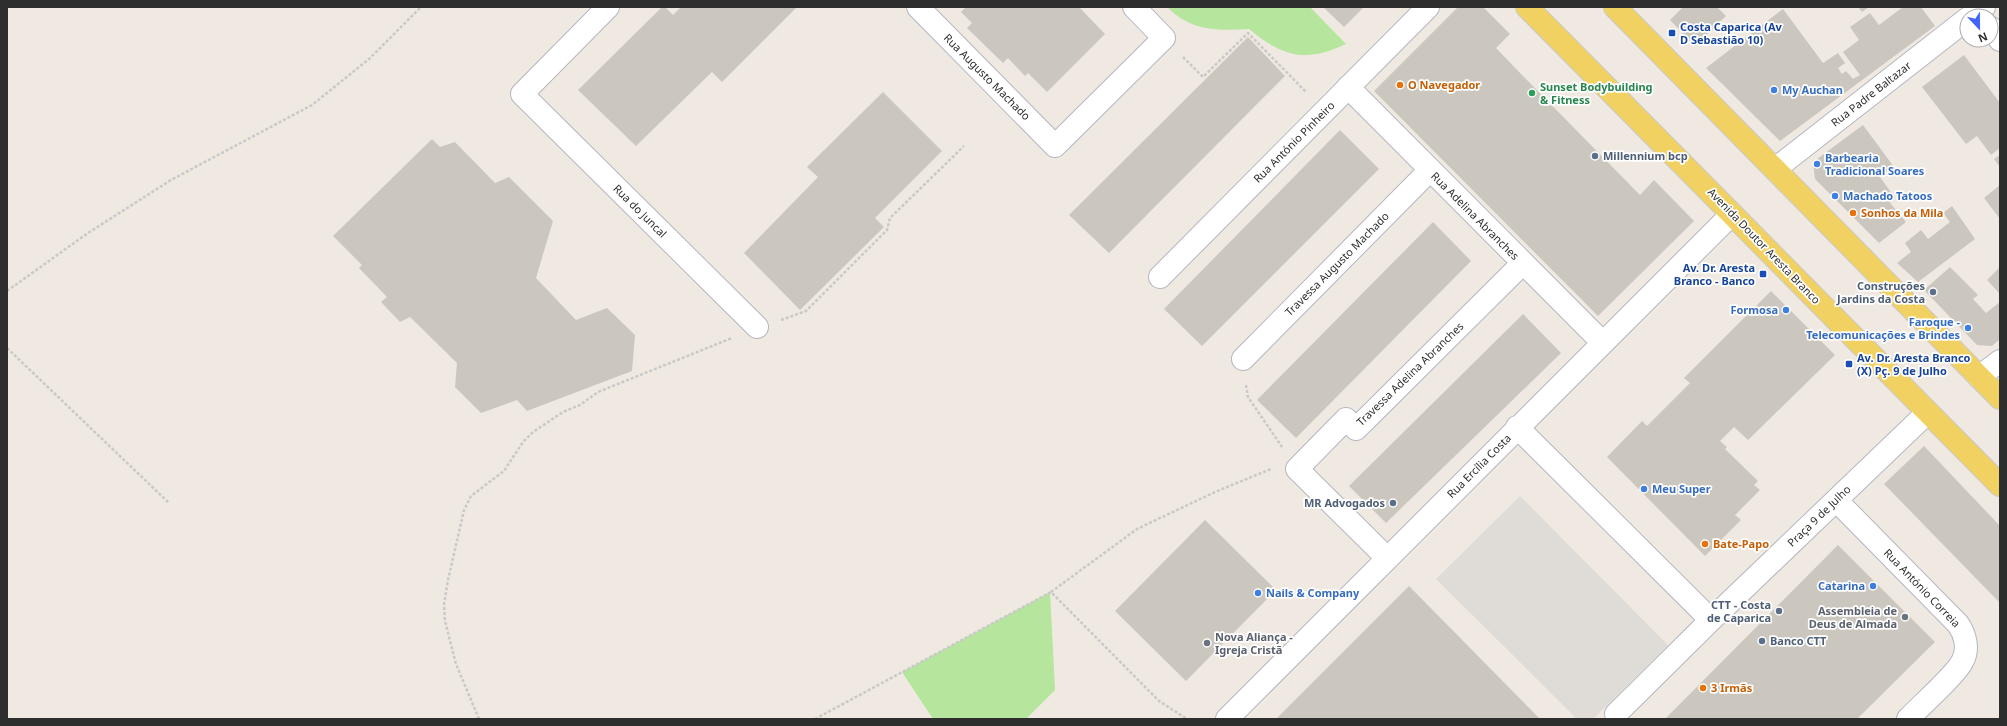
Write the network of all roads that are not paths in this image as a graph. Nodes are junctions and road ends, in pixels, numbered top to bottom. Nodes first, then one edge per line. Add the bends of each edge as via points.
1 (608, 7) edge
2 (918, 7) edge
3 (1134, 7) edge
4 (1428, 7) edge
5 (1527, 7) edge
6 (1615, 7) edge
7 (1959, 26) edge
8 (1348, 87) junction
9 (1774, 169) junction
10 (1430, 170) junction
11 (1732, 214) junction
12 (1523, 263) junction
13 (1160, 277) dead end
14 (757, 327) road end
15 (1603, 343) junction
16 (1243, 358) road end
17 (2000, 361) edge
18 (1979, 377) junction
19 (2000, 398) edge
20 (1927, 413) junction
21 (1517, 427) junction
22 (2000, 485) edge
23 (1836, 500) junction
24 (1387, 558) junction
25 (1711, 620) junction
26 (1616, 714) dead end
27 (1227, 719) edge
28 (1908, 719) edge

1 - 14 street, Rua do Juncal via 522,94
2 - 3 street, Rua Augusto Machado via 1056,146 1164,38
4 - 8 street, Rua António Pinheiro
5 - 11 main road, Avenida Doutor Aresta Branco
6 - 9 main road
7 - 9 street, Rua Padre Baltazar
8 - 10 street, Rua Adelina Abranches
8 - 13 street, Rua António Pinheiro
9 - 18 main road
10 - 12 street, Rua Adelina Abranches
10 - 16 street, Travessa Augusto Machado
11 - 15 street, Rua Ercília Costa
11 - 20 main road, Avenida Doutor Aresta Branco
12 - 15 street, Rua Adelina Abranches
12 - 24 street, Travessa Adelina Abranches via 1356,429 1346,419 1297,469
15 - 21 street, Rua Ercília Costa
17 - 18 street
18 - 19 main road
20 - 22 main road, Avenida Doutor Aresta Branco
20 - 23 street, Praça 9 de Julho
21 - 24 street, Rua Ercília Costa
21 - 25 street
23 - 25 street, Praça 9 de Julho
23 - 28 street, Rua António Correia via 1958,624 1964,636 1966,647 1963,661
24 - 27 street, Rua Ercília Costa
25 - 26 street, Praça 9 de Julho

